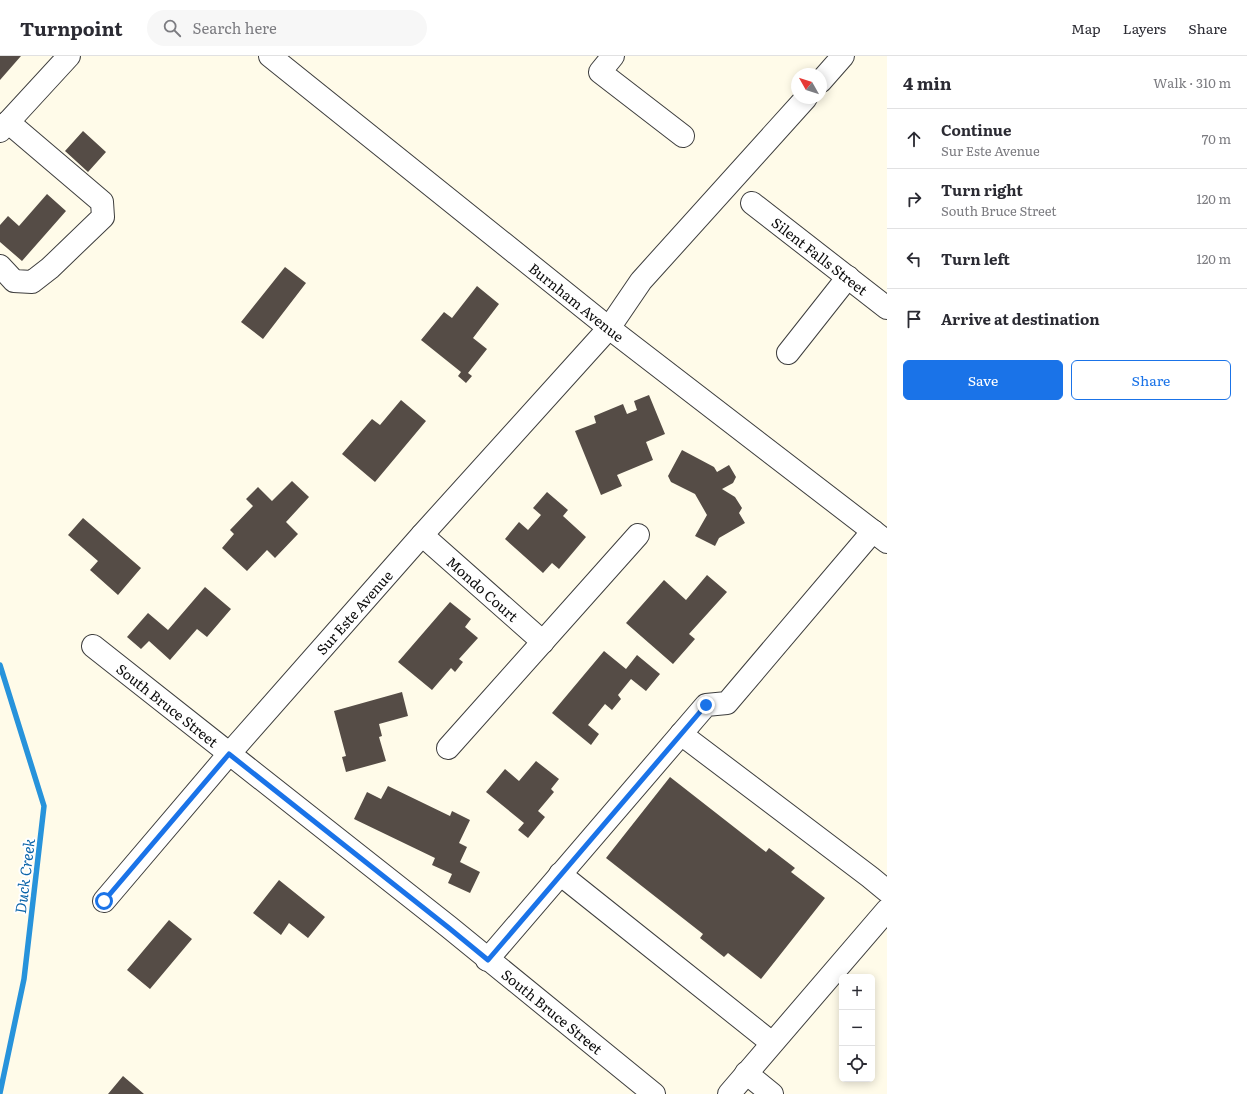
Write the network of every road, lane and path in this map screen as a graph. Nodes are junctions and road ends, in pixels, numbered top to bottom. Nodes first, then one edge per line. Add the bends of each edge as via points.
1 (69, 56) edge
2 (270, 56) edge
3 (613, 56) edge
4 (844, 56) edge
5 (827, 74) edge
6 (801, 104) edge
7 (4, 126) edge
8 (683, 136) dead end
9 (752, 203) dead end
10 (0, 266) edge
11 (848, 277) junction
12 (887, 308) edge
13 (609, 328) junction
14 (788, 353) dead end
15 (422, 535) junction
16 (638, 535) dead end
17 (880, 536) edge
18 (542, 642) junction
19 (92, 646) dead end
20 (681, 734) junction
21 (448, 748) dead end
22 (229, 754) junction
23 (560, 874) junction
24 (887, 891) edge
25 (104, 901) dead end
26 (887, 910) edge
27 (488, 960) junction
28 (772, 1043) junction
29 (746, 1073) junction
30 (654, 1094) edge
31 (729, 1094) edge
32 (772, 1094) edge

1 - 7 street
2 - 13 street, Burnham Avenue
3 - 8 street via 600,72
4 - 5 street
6 - 13 street, Sur Este Avenue via 641,281
7 - 10 street via 102,202 103,216 50,268 32,282 14,281
9 - 11 street, Silent Falls Street
11 - 12 street, Silent Falls Street
11 - 14 street
13 - 15 street, Sur Este Avenue
13 - 17 street, Burnham Avenue
15 - 18 street, Mondo Court
15 - 22 street, Sur Este Avenue
16 - 18 street
17 - 20 street via 727,703 706,705
18 - 21 street
19 - 22 street, South Bruce Street
20 - 23 street
20 - 24 street
22 - 25 street, Sur Este Avenue
22 - 27 street, South Bruce Street
23 - 27 street
23 - 28 street
26 - 28 street
27 - 30 street, South Bruce Street
28 - 29 street
29 - 31 street
29 - 32 street

